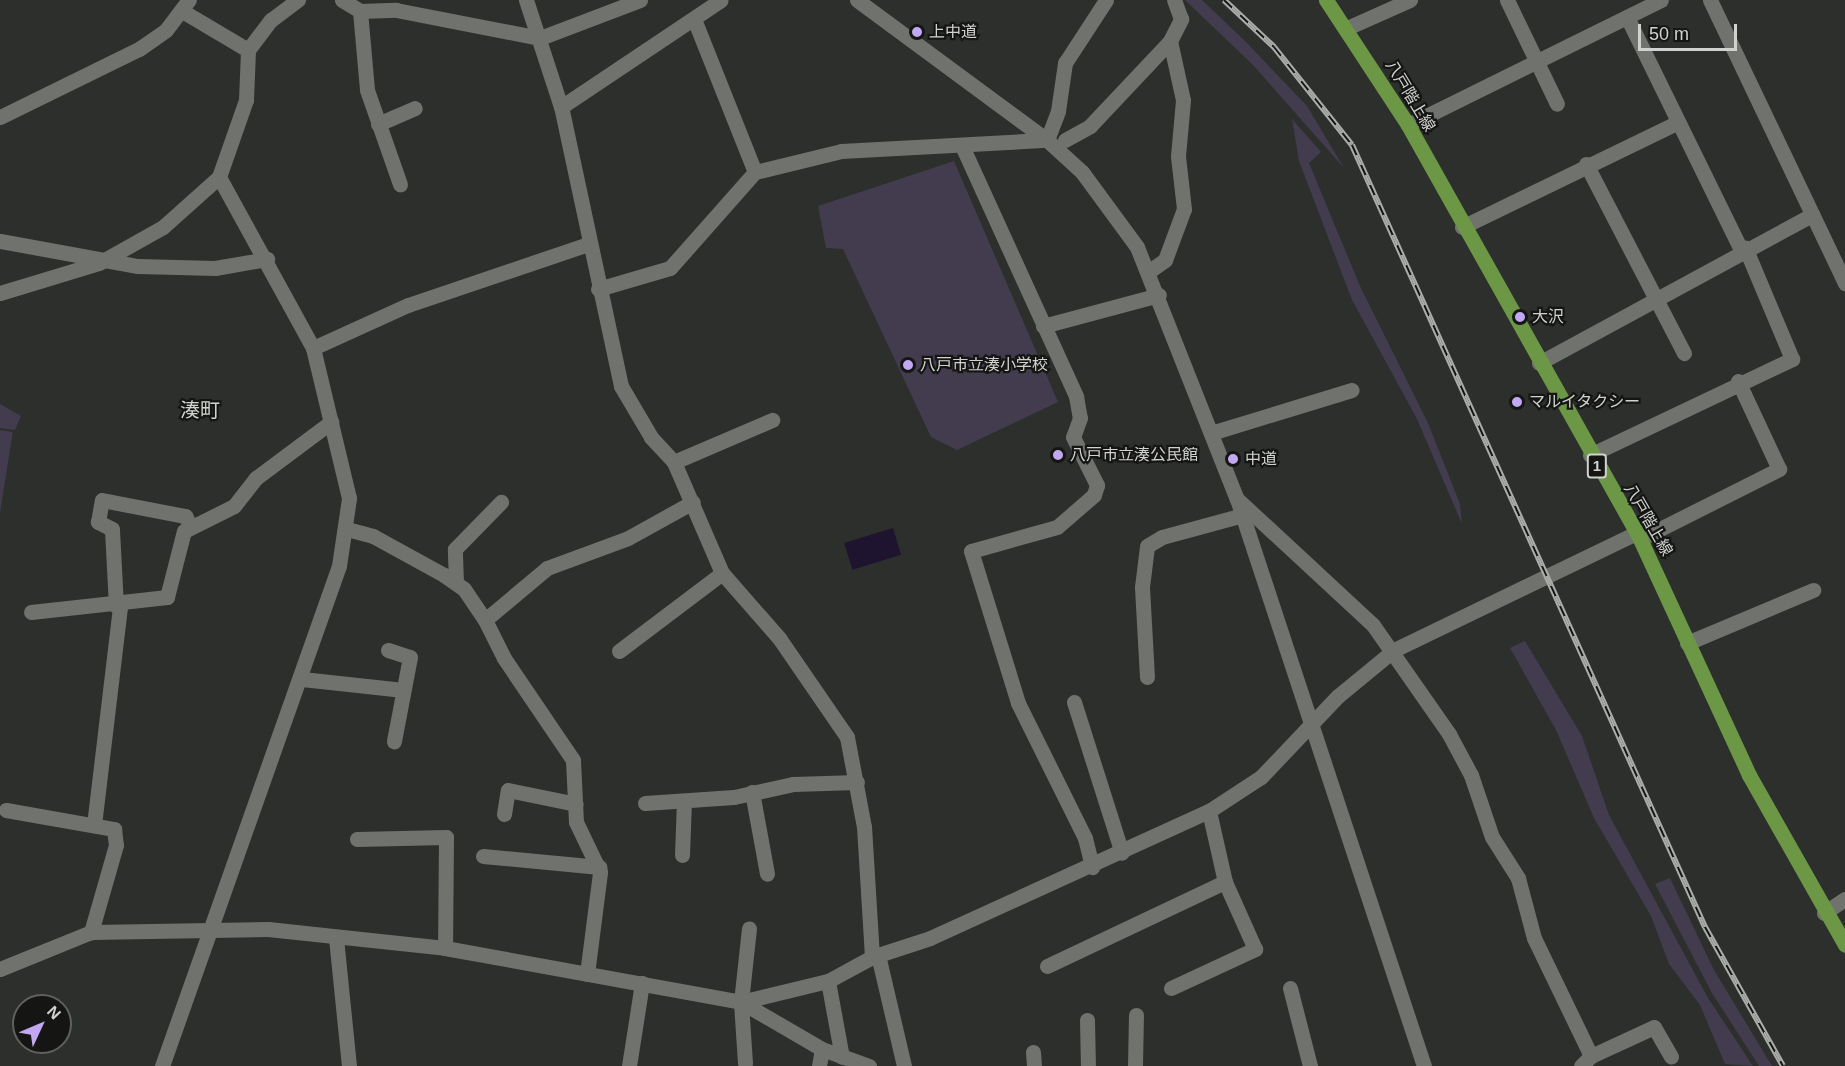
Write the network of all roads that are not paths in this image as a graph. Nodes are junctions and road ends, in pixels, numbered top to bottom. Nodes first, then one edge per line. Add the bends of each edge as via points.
1 (298, 0) edge
2 (342, 0) edge
3 (526, 0) edge
4 (640, 0) edge
5 (721, 0) edge
6 (857, 0) edge
7 (1106, 0) edge
8 (1174, 0) edge
9 (1326, 0) edge
10 (1410, 0) edge
11 (1507, 0) edge
12 (1660, 0) edge
13 (1710, 0) edge
14 (186, 5) edge
15 (360, 11) junction
16 (1627, 16) junction
17 (694, 19) junction
18 (1347, 28) junction
19 (540, 38) junction
20 (1170, 41) junction
21 (248, 50) junction
22 (1537, 62) junction
23 (1557, 104) dead end
24 (561, 107) junction
25 (415, 108) dead end
26 (0, 117) edge
27 (1678, 122) junction
28 (378, 124) junction
29 (1407, 125) junction
30 (1047, 140) junction
31 (1065, 140) dead end
32 (963, 148) junction
33 (1586, 164) junction
34 (755, 172) junction
35 (219, 177) junction
36 (400, 184) dead end
37 (1812, 215) junction
38 (1462, 227) junction
39 (0, 241) edge
40 (588, 244) junction
41 (1743, 248) junction
42 (267, 259) junction
43 (99, 263) junction
44 (1148, 272) junction
45 (1845, 283) edge
46 (598, 289) junction
47 (0, 293) edge
48 (1159, 295) junction
49 (1654, 299) junction
50 (1043, 326) junction
51 (313, 348) junction
52 (1684, 352) dead end
53 (1539, 363) junction
54 (1738, 381) junction
55 (1352, 390) dead end
56 (772, 420) dead end
57 (331, 422) junction
58 (1211, 433) junction
59 (1590, 455) junction
60 (674, 462) junction
61 (1238, 499) junction
62 (501, 502) dead end
63 (693, 502) junction
64 (1243, 515) junction
65 (190, 525) junction
66 (347, 529) junction
67 (1638, 536) junction
68 (722, 573) junction
69 (456, 584) junction
70 (1813, 590) dead end
71 (118, 606) junction
72 (31, 612) dead end
73 (485, 620) junction
74 (1687, 643) junction
75 (388, 650) dead end
76 (1394, 650) junction
77 (619, 651) dead end
78 (1147, 677) dead end
79 (302, 678) junction
80 (403, 690) junction
81 (1074, 702) dead end
82 (1313, 725) junction
83 (394, 741) dead end
84 (857, 782) junction
85 (752, 792) junction
86 (684, 801) junction
87 (645, 803) dead end
88 (576, 804) junction
89 (6, 810) dead end
90 (1209, 811) junction
91 (504, 814) dead end
92 (94, 825) junction
93 (357, 839) dead end
94 (1122, 853) junction
95 (682, 855) dead end
96 (483, 856) dead end
97 (599, 867) junction
98 (1092, 867) junction
99 (768, 874) dead end
100 (1225, 882) junction
101 (1845, 899) edge
102 (1824, 913) junction
103 (208, 928) junction
104 (749, 928) dead end
105 (91, 932) junction
106 (336, 938) junction
107 (1845, 945) edge
108 (445, 948) junction
109 (875, 956) junction
110 (1047, 966) dead end
111 (0, 969) edge
112 (587, 974) junction
113 (828, 981) junction
114 (642, 983) junction
115 (1171, 988) dead end
116 (1290, 988) dead end
117 (741, 1002) junction
118 (1136, 1015) dead end
119 (1087, 1020) dead end
120 (822, 1049) junction
121 (1671, 1056) dead end
122 (843, 1057) junction
123 (1586, 1061) edge
124 (745, 1063) dead end
125 (162, 1066) edge
126 (349, 1066) edge
127 (628, 1066) edge
128 (819, 1066) edge
129 (870, 1066) edge
130 (904, 1066) edge
131 (1088, 1066) edge
132 (1136, 1066) edge
133 (1310, 1066) edge
134 (1424, 1066) edge

1 - 21 street via 271,20
2 - 15 street
3 - 19 street
4 - 19 street
5 - 17 street
6 - 30 street
7 - 30 street via 1065,63 1058,111
8 - 20 street via 1181,19
9 - 18 main road, 八戸階上線 / 1
10 - 18 street
11 - 22 street
12 - 16 street
13 - 37 street
14 - 21 street
14 - 26 street via 140,49
15 - 19 street via 396,10
15 - 28 street via 367,90
16 - 22 street
16 - 27 street
17 - 24 street
17 - 34 street
18 - 29 main road, 八戸階上線 / 1
19 - 24 street
20 - 31 street via 1090,126
20 - 44 street via 1184,100 1178,156 1184,209 1165,260
21 - 35 street via 246,100
22 - 23 street
22 - 29 street
24 - 40 street
25 - 28 street
27 - 33 street
27 - 41 street
28 - 36 street
29 - 38 main road, 八戸階上線 / 1
30 - 32 street
30 - 44 street via 1109,205
32 - 34 street via 841,151
32 - 50 street
33 - 38 street
33 - 49 street
34 - 46 street via 670,267
35 - 42 street
35 - 43 street via 163,227
37 - 41 street
37 - 45 street
38 - 53 main road, 八戸階上線 / 1
39 - 43 street
40 - 46 street
40 - 51 street via 408,306
41 - 49 street
41 - 54 street via 1792,359
42 - 43 street via 215,268
42 - 51 street
43 - 47 street
44 - 48 street
46 - 60 street via 621,386 651,437
48 - 50 street
48 - 58 street
49 - 52 street
49 - 53 street
50 - 98 street via 1076,396 1080,418 1073,437 1097,485 1094,495 1057,527 971,551 1018,703 1085,838
51 - 57 street
53 - 59 main road, 八戸階上線 / 1
54 - 59 street
54 - 67 street via 1779,469
55 - 58 street
56 - 60 street
57 - 65 street via 256,478 234,506
57 - 66 street via 349,498
58 - 61 street
59 - 67 main road, 八戸階上線 / 1
60 - 63 street
61 - 64 street
61 - 76 street
62 - 69 street via 455,549
63 - 68 street
63 - 73 street via 628,538 547,568
64 - 78 street via 1162,537 1147,546 1142,587
64 - 82 street
65 - 71 street via 184,531 167,597
65 - 71 street via 185,516 102,500 98,522 112,529
66 - 69 street via 373,536
66 - 79 street
67 - 74 main road, 八戸階上線 / 1
67 - 76 street
68 - 77 street
68 - 84 street via 779,639 847,736
69 - 73 street
70 - 74 street
71 - 72 street
71 - 92 street
73 - 88 street via 504,658 573,760
74 - 102 main road, 八戸階上線 / 1 via 1749,775
75 - 80 street via 410,657
76 - 82 street
76 - 123 street via 1463,758 1485,822 1518,878 1534,938
79 - 80 street
79 - 103 street
80 - 83 street
81 - 94 street
82 - 90 street via 1261,777
82 - 134 street
84 - 85 street
84 - 109 street
85 - 86 street
85 - 99 street
86 - 87 street
86 - 95 street
88 - 91 street via 508,790
88 - 97 street via 580,835
89 - 92 street
90 - 94 street
90 - 100 street
92 - 105 street via 114,829 116,845
93 - 108 street via 446,837
94 - 98 street
96 - 97 street
97 - 112 street
98 - 109 street
100 - 110 street
100 - 115 street via 1255,949
101 - 102 street
102 - 107 main road, 八戸階上線 / 1
103 - 105 street
103 - 106 street
103 - 125 street
104 - 117 street
105 - 111 street
106 - 108 street
106 - 126 street
108 - 112 street
109 - 113 street
109 - 130 street
112 - 114 street
113 - 117 street
113 - 122 street
114 - 117 street
114 - 127 street
116 - 133 street
117 - 120 street
117 - 124 street
118 - 132 street
119 - 131 street
120 - 122 street
120 - 128 street
121 - 123 street via 1654,1027
122 - 129 street

